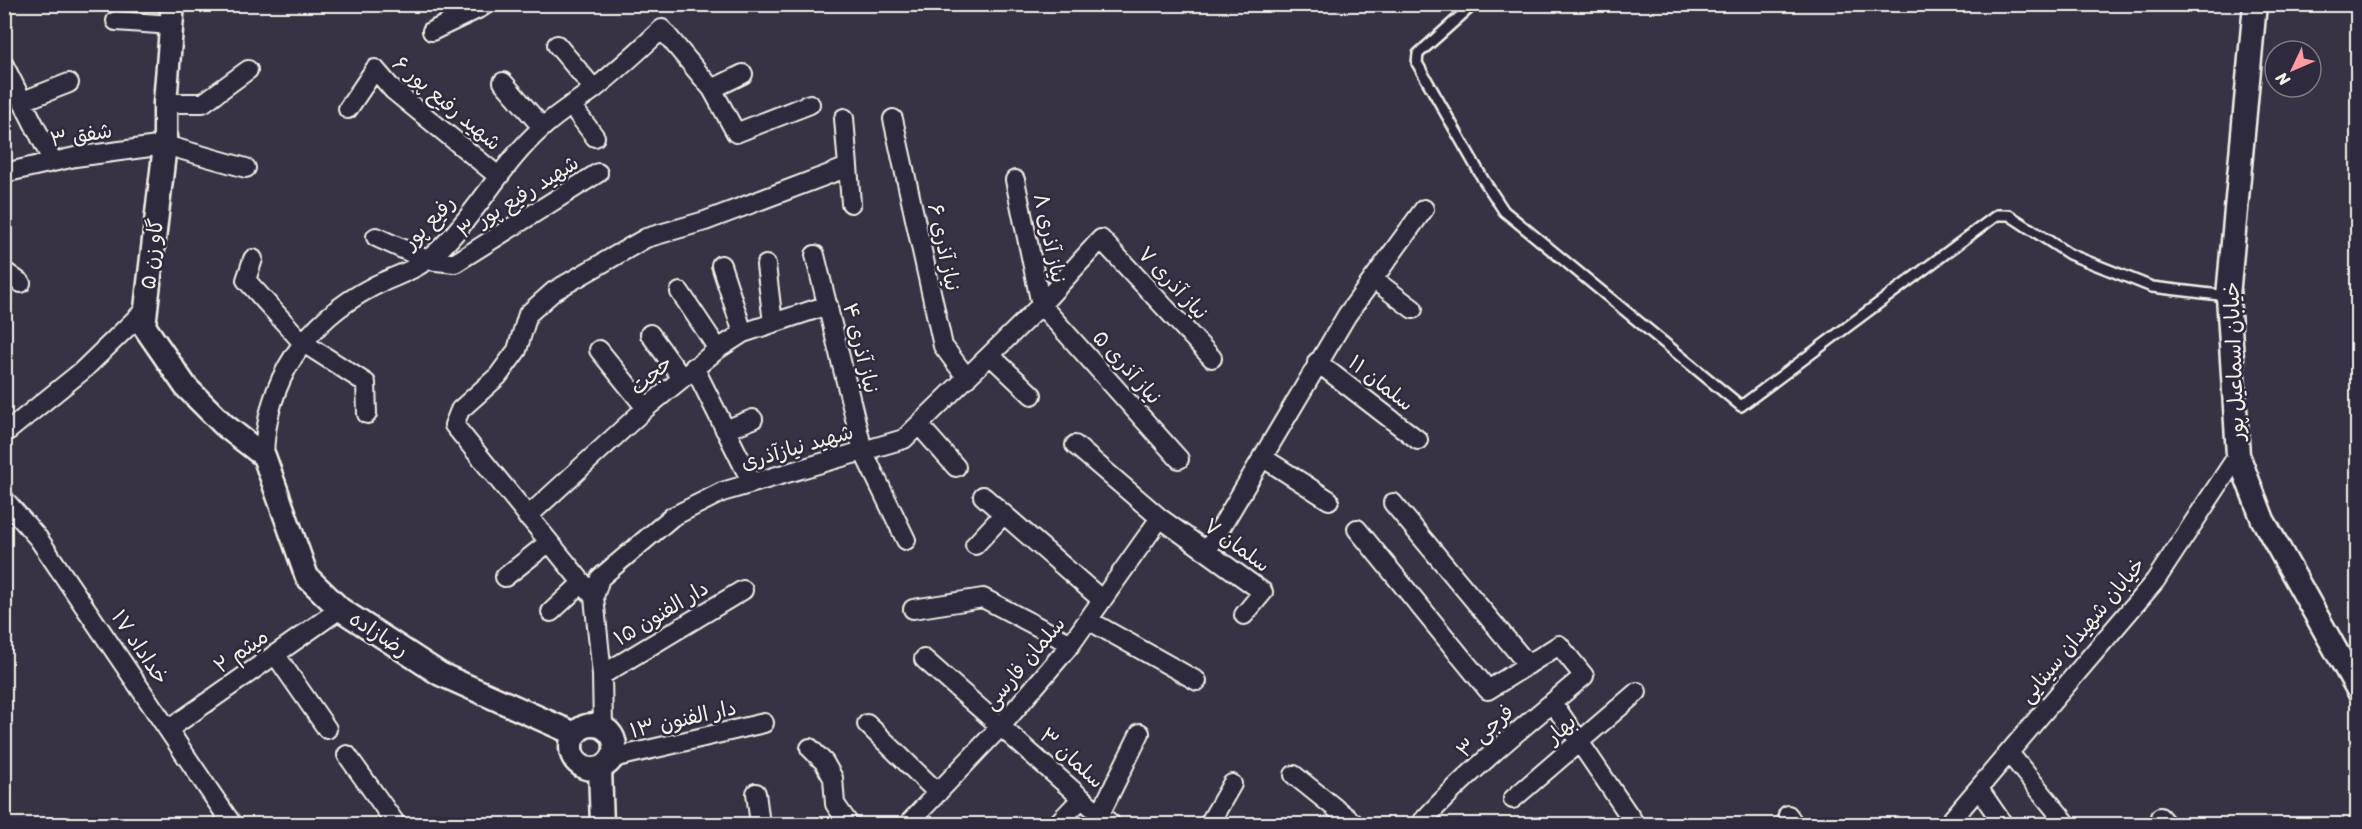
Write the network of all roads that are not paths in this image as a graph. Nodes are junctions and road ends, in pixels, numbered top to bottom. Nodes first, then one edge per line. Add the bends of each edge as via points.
1 (481, 4) edge
2 (1474, 4) edge
3 (2255, 4) edge
4 (173, 15) edge
5 (116, 21) dead end
6 (432, 31) dead end
7 (557, 45) dead end
8 (4, 65) edge
9 (248, 70) dead end
10 (743, 74) dead end
11 (503, 82) dead end
12 (69, 84) dead end
13 (594, 89) junction
14 (712, 89) junction
15 (22, 101) junction
16 (165, 103) junction
17 (810, 104) dead end
18 (571, 105) junction
19 (348, 109) dead end
20 (844, 118) dead end
21 (893, 120) dead end
22 (542, 127) junction
23 (595, 137) dead end
24 (165, 145) junction
25 (54, 162) junction
26 (848, 167) junction
27 (246, 168) dead end
28 (4, 173) edge
29 (598, 173) dead end
30 (498, 176) junction
31 (1015, 180) dead end
32 (851, 203) dead end
33 (1424, 209) dead end
34 (376, 237) dead end
35 (1101, 239) joint
36 (816, 255) dead end
37 (253, 259) dead end
38 (427, 260) junction
39 (721, 265) dead end
40 (766, 265) dead end
41 (4, 271) edge
42 (1373, 279) junction
43 (21, 283) dead end
44 (680, 292) dead end
45 (2228, 296) junction
46 (828, 305) junction
47 (1041, 305) junction
48 (146, 309) junction
49 (1413, 309) dead end
50 (773, 323) junction
51 (743, 333) junction
52 (650, 334) dead end
53 (302, 342) junction
54 (718, 349) junction
55 (599, 350) dead end
56 (990, 355) junction
57 (1212, 358) dead end
58 (1317, 362) junction
59 (688, 373) junction
60 (967, 378) junction
61 (1032, 395) dead end
62 (646, 408) junction
63 (367, 414) dead end
64 (753, 419) dead end
65 (919, 425) junction
66 (725, 430) junction
67 (4, 434) edge
68 (1418, 440) dead end
69 (1076, 445) dead end
70 (863, 451) junction
71 (2238, 455) junction
72 (264, 456) junction
73 (1262, 457) junction
74 (1179, 459) dead end
75 (956, 467) dead end
76 (752, 483) junction
77 (983, 496) dead end
78 (4, 499) edge
79 (1329, 500) dead end
80 (1393, 503) dead end
81 (1004, 514) junction
82 (526, 517) junction
83 (1160, 518) junction
84 (1357, 529) dead end
85 (906, 540) dead end
86 (548, 543) junction
87 (975, 545) dead end
88 (1207, 551) junction
89 (505, 577) dead end
90 (588, 590) junction
91 (743, 590) dead end
92 (1102, 600) junction
93 (340, 609) junction
94 (913, 609) dead end
95 (551, 612) dead end
96 (1244, 615) dead end
97 (1088, 620) junction
98 (1071, 644) junction
99 (275, 654) junction
100 (924, 658) dead end
101 (1528, 665) junction
102 (602, 675) junction
103 (1197, 681) dead end
104 (2358, 690) edge
105 (1637, 692) dead end
106 (1552, 703) junction
107 (764, 723) dead end
108 (867, 724) dead end
109 (1002, 725) junction
110 (603, 728) junction
111 (169, 729) junction
112 (327, 729) dead end
113 (1140, 733) dead end
114 (575, 734) junction
115 (1580, 743) junction
116 (810, 748) dead end
117 (2009, 753) junction
118 (347, 755) dead end
119 (606, 764) junction
120 (1294, 775) dead end
121 (1232, 783) dead end
122 (1979, 789) junction
123 (756, 793) dead end
124 (938, 793) junction
125 (1082, 798) junction
126 (1513, 799) dead end
127 (1106, 819) edge
128 (232, 825) edge
129 (396, 825) edge
130 (602, 825) edge
131 (760, 825) edge
132 (849, 825) edge
133 (908, 825) edge
134 (1056, 825) edge
135 (1209, 825) edge
136 (1355, 825) edge
137 (1420, 825) edge
138 (1635, 825) edge
139 (1948, 825) edge
140 (2003, 825) edge
141 (2067, 825) edge

1 - 6 street via 482,7
2 - 45 lane via 1418,54 1416,63 1482,179 1504,211 1741,406 1997,215 2009,215 2068,254 2152,287
3 - 45 street, خیابان اسماعیل پور
4 - 5 street
4 - 16 street, گاو زن ۵
7 - 13 street
8 - 15 street
9 - 16 street via 202,103
10 - 14 street
11 - 22 street
12 - 15 street
13 - 14 street, رفیع پور via 662,29
13 - 18 street, رفیع پور
14 - 17 street via 736,133
15 - 25 street
16 - 24 street, گاو زن ۵
18 - 22 street, رفیع پور
18 - 23 street
19 - 30 street, شهید رفیع پور ۶ via 375,69 393,90
20 - 26 street
21 - 60 street, نیاز آذری ۶ via 943,346
22 - 30 street, رفیع پور
24 - 25 street, شفق ۳
24 - 27 street
24 - 48 street, گاو زن ۵
25 - 28 street, شفق ۳
26 - 32 street
26 - 82 street via 705,221 646,238 554,291 528,314 517,350 498,376 460,410 454,425
29 - 38 street, شهید رفیع پور ۳ via 455,263
30 - 38 street, رفیع پور
31 - 47 street, نیاز آذری ۸
33 - 42 street
34 - 38 street
35 - 47 street, شهید نیازآذری
35 - 57 street, نیاز آذری ۷
36 - 46 street, نیاز آذری ۴
37 - 53 street via 246,280
38 - 53 street, رفیع پور via 330,314
39 - 51 street
40 - 50 street
41 - 43 street
42 - 49 street
42 - 58 street
44 - 54 street
45 - 71 street, خیابان اسماعیل پور
46 - 50 street, حجت
46 - 70 street, نیاز آذری ۴
47 - 56 street, شهید نیازآذری
47 - 74 street, نیاز آذری ۵
48 - 67 street via 82,371
48 - 72 street, گاو زن ۵ via 144,326 186,387 224,425
50 - 51 street, حجت
51 - 54 street, حجت
52 - 59 street
53 - 63 street via 366,383
53 - 72 street, رفیع پور via 279,381 264,428
54 - 59 street, حجت
55 - 62 street
56 - 60 street, شهید نیازآذری
56 - 61 street
58 - 68 street, سلمان ۱۱
58 - 73 street
59 - 62 street, حجت
59 - 66 street
60 - 65 street, شهید نیازآذری
62 - 82 street, حجت
64 - 66 street
65 - 70 street, شهید نیازآذری via 904,440
65 - 75 street
66 - 76 street
69 - 83 street, سلمان ۷
70 - 76 street, شهید نیازآذری
70 - 85 street, نیاز آذری ۴
71 - 104 street, خیابان اسماعیل پور via 2264,520
71 - 117 street, خیابان شهیدان سینایی via 2155,581
72 - 93 street, رضازاده via 307,577
73 - 79 street
73 - 88 street
76 - 90 street, شهید نیازآذری via 722,492 672,517
77 - 81 street
78 - 111 street, خداداد ۱۷ via 38,538
80 - 101 street
81 - 87 street
81 - 92 street
82 - 86 street
83 - 88 street, سلمان ۷
83 - 92 street, سلمان فارسی
84 - 101 street via 1488,690
86 - 89 street
86 - 90 street
88 - 96 street, سلمان ۷ via 1263,592
90 - 95 street, شهید نیازآذری
90 - 102 street
91 - 102 street, دار الفنون ۱۵
92 - 97 street, سلمان فارسی
93 - 99 street, میثم ۲
93 - 114 street, رضازاده via 440,674
94 - 98 street via 984,598
97 - 98 street, سلمان فارسی
97 - 103 street
98 - 109 street, سلمان فارسی
99 - 111 street, میثم ۲
99 - 112 street
100 - 109 street, سلمان ۳
101 - 106 street, فرجی ۳ via 1559,645 1584,676
102 - 110 street
105 - 115 street, بهار
106 - 115 street
106 - 137 street, فرجی ۳ via 1438,804
107 - 119 street, دار الفنون ۱۳
108 - 124 street
109 - 124 street, سلمان فارسی
109 - 125 street, سلمان ۳
110 - 114 street via 588,726
110 - 119 street via 615,741
111 - 128 street, خداداد ۱۷
113 - 127 street
114 - 119 street via 571,742 575,760 582,766
115 - 126 street, بهار
115 - 138 street
116 - 132 street via 833,778 835,804
117 - 122 street, خیابان شهیدان سینایی
117 - 141 street
118 - 129 street
119 - 130 street
120 - 136 street
121 - 135 street
122 - 139 street, خیابان شهیدان سینایی
122 - 140 street
123 - 131 street
124 - 133 street, سلمان فارسی
125 - 127 street, سلمان ۳
125 - 134 street

